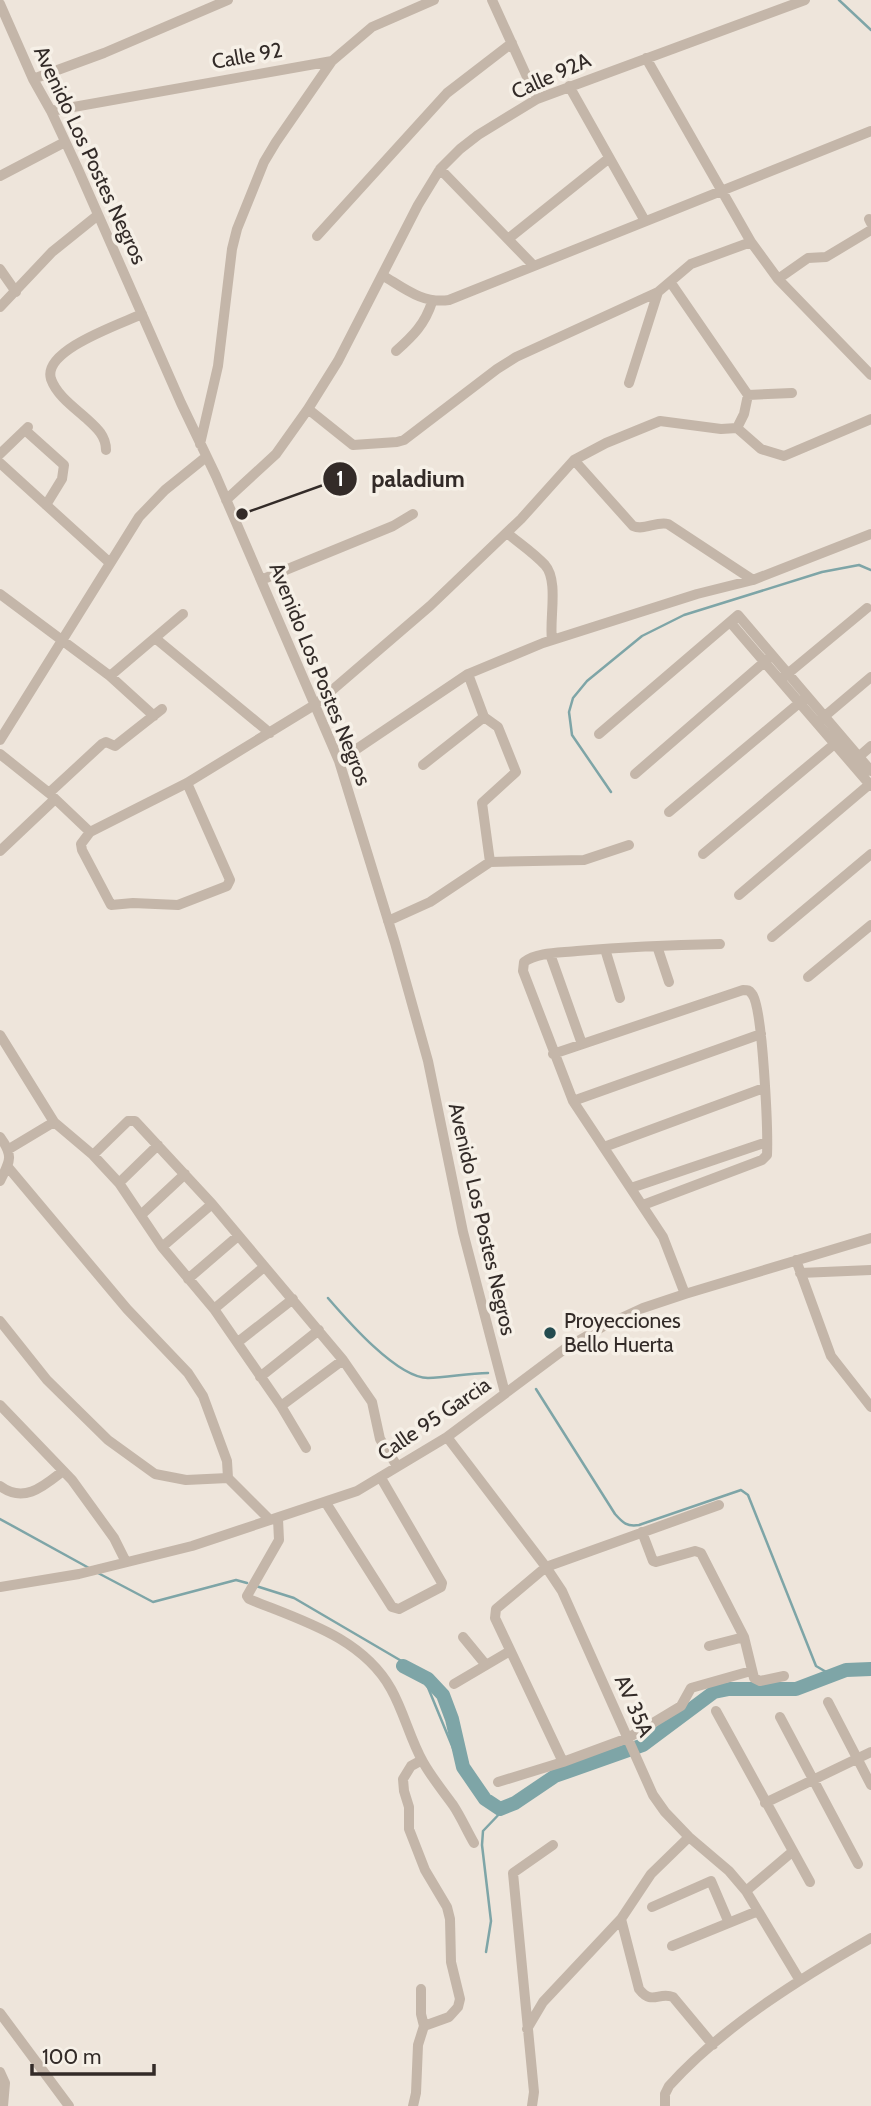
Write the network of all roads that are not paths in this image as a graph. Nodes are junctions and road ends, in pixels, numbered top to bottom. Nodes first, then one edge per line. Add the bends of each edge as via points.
1 (228, 0) edge
2 (434, 0) edge
3 (492, 0) edge
4 (806, 0) edge
5 (0, 4) edge
6 (512, 43) junction
7 (646, 58) junction
8 (332, 61) junction
9 (33, 79) junction
10 (569, 86) junction
11 (537, 99) junction
12 (51, 111) junction
13 (871, 131) edge
14 (65, 142) junction
15 (608, 159) junction
16 (440, 169) junction
17 (0, 176) edge
18 (723, 190) junction
19 (98, 215) junction
20 (645, 221) junction
21 (870, 224) edge
22 (317, 236) dead end
23 (508, 239) junction
24 (751, 242) junction
25 (533, 265) junction
26 (0, 269) edge
27 (382, 275) junction
28 (778, 279) junction
29 (671, 283) junction
30 (16, 292) junction
31 (658, 292) junction
32 (432, 302) junction
33 (0, 307) edge
34 (142, 314) junction
35 (396, 351) dead end
36 (871, 375) edge
37 (629, 383) dead end
38 (792, 393) dead end
39 (748, 395) junction
40 (308, 409) junction
41 (871, 419) edge
42 (737, 428) junction
43 (200, 444) junction
44 (106, 450) dead end
45 (0, 454) edge
46 (206, 457) junction
47 (574, 460) junction
48 (0, 463) edge
49 (226, 500) junction
50 (46, 505) junction
51 (413, 514) dead end
52 (507, 533) junction
53 (871, 534) edge
54 (110, 563) junction
55 (261, 580) junction
56 (754, 580) junction
57 (0, 594) edge
58 (867, 608) dead end
59 (183, 614) dead end
60 (155, 638) junction
61 (63, 640) junction
62 (552, 640) junction
63 (768, 659) junction
64 (468, 674) junction
65 (110, 676) junction
66 (784, 677) junction
67 (871, 677) edge
68 (804, 700) junction
69 (316, 704) junction
70 (484, 717) junction
71 (820, 719) junction
72 (271, 733) junction
73 (599, 734) dead end
74 (0, 738) edge
75 (838, 740) junction
76 (871, 746) edge
77 (0, 754) edge
78 (855, 760) junction
79 (339, 761) junction
80 (423, 765) dead end
81 (871, 771) edge
82 (635, 774) dead end
83 (187, 783) junction
84 (871, 785) edge
85 (52, 796) junction
86 (669, 812) dead end
87 (90, 832) junction
88 (629, 845) dead end
89 (0, 850) edge
90 (703, 853) dead end
91 (871, 854) edge
92 (490, 862) junction
93 (739, 895) dead end
94 (388, 921) junction
95 (871, 925) edge
96 (772, 937) dead end
97 (720, 944) dead end
98 (657, 946) junction
99 (605, 948) junction
100 (550, 954) junction
101 (808, 976) dead end
102 (669, 982) dead end
103 (620, 998) dead end
104 (761, 1034) junction
105 (0, 1035) edge
106 (582, 1044) junction
107 (553, 1054) junction
108 (764, 1088) junction
109 (573, 1101) junction
110 (54, 1122) junction
111 (0, 1137) edge
112 (767, 1142) junction
113 (158, 1145) junction
114 (604, 1147) junction
115 (9, 1149) junction
116 (93, 1155) junction
117 (7, 1166) junction
118 (185, 1174) junction
119 (0, 1181) edge
120 (120, 1183) junction
121 (631, 1188) junction
122 (212, 1204) junction
123 (643, 1205) junction
124 (141, 1215) junction
125 (238, 1236) junction
126 (871, 1238) edge
127 (162, 1247) junction
128 (796, 1261) junction
129 (264, 1267) junction
130 (871, 1270) edge
131 (800, 1273) junction
132 (188, 1279) junction
133 (685, 1294) junction
134 (293, 1299) junction
135 (214, 1309) junction
136 (0, 1321) edge
137 (319, 1331) junction
138 (237, 1342) junction
139 (343, 1360) junction
140 (260, 1377) junction
141 (505, 1393) junction
142 (0, 1405) edge
143 (281, 1406) junction
144 (871, 1407) edge
145 (447, 1437) junction
146 (306, 1448) dead end
147 (397, 1466) junction
148 (63, 1471) junction
149 (228, 1478) junction
150 (381, 1478) junction
151 (0, 1486) edge
152 (326, 1503) junction
153 (719, 1505) dead end
154 (274, 1520) junction
155 (642, 1532) junction
156 (126, 1562) junction
157 (546, 1567) junction
158 (0, 1587) edge
159 (463, 1637) dead end
160 (744, 1637) junction
161 (709, 1646) dead end
162 (510, 1651) junction
163 (486, 1665) junction
164 (751, 1671) junction
165 (784, 1676) dead end
166 (454, 1684) dead end
167 (828, 1702) dead end
168 (716, 1711) dead end
169 (780, 1717) dead end
170 (629, 1741) junction
171 (871, 1752) edge
172 (857, 1759) junction
173 (422, 1760) junction
174 (564, 1762) junction
175 (813, 1780) junction
176 (498, 1782) dead end
177 (871, 1785) edge
178 (765, 1803) junction
179 (689, 1838) junction
180 (474, 1843) dead end
181 (553, 1845) dead end
182 (792, 1852) junction
183 (858, 1864) dead end
184 (810, 1882) dead end
185 (746, 1891) junction
186 (652, 1907) dead end
187 (758, 1911) junction
188 (621, 1919) junction
189 (729, 1923) junction
190 (871, 1938) edge
191 (672, 1946) dead end
192 (799, 1979) junction
193 (421, 1989) dead end
194 (523, 1990) junction
195 (543, 2003) junction
196 (0, 2012) edge
197 (424, 2026) junction
198 (527, 2030) junction
199 (713, 2045) junction
200 (0, 2072) edge
201 (3, 2106) edge
202 (69, 2106) edge
203 (413, 2106) edge
204 (532, 2106) edge
205 (665, 2106) edge

1 - 9 street
2 - 8 street via 372,27
3 - 6 street
4 - 7 street, Calle 92A
5 - 9 street, Avenido Los Postes Negros
6 - 11 street
6 - 22 street via 447,93
7 - 10 street, Calle 92A
7 - 18 street
8 - 12 street, Calle 92
8 - 43 street via 264,162 237,229 218,366
9 - 12 street, Avenido Los Postes Negros
10 - 11 street, Calle 92A
10 - 15 street
11 - 16 street, Calle 92A via 478,135
12 - 14 street, Avenido Los Postes Negros
13 - 18 street
14 - 17 street
14 - 19 street, Avenido Los Postes Negros
15 - 20 street
15 - 23 street
16 - 23 street
16 - 27 street, Calle 92A
18 - 20 street
18 - 24 street
19 - 30 street via 52,252
19 - 34 street, Avenido Los Postes Negros
20 - 25 street
21 - 28 street via 826,257 808,258
23 - 25 street
24 - 28 street
24 - 29 street via 691,264
25 - 32 street via 449,300
26 - 30 street
27 - 32 street
27 - 40 street, Calle 92A
28 - 36 street
29 - 31 street
29 - 39 street
30 - 33 street
31 - 37 street
31 - 40 street via 516,357 397,442 353,445
32 - 35 street via 416,334
34 - 43 street, Avenido Los Postes Negros
34 - 44 street via 71,346 51,367 54,385 100,431
38 - 39 street
39 - 42 street
40 - 49 street, Calle 92A via 276,454
41 - 42 street via 784,456 761,449
42 - 47 street via 660,421
43 - 46 street, Avenido Los Postes Negros
45 - 50 street via 28,428 64,465 62,479
46 - 49 street, Avenido Los Postes Negros
46 - 54 street via 165,489 139,517
47 - 52 street
47 - 56 street via 633,526 668,524
48 - 50 street
49 - 55 street, Avenido Los Postes Negros
50 - 54 street
51 - 55 street
52 - 62 street via 547,566 552,579
52 - 69 street
53 - 56 street
54 - 61 street
55 - 69 street, Avenido Los Postes Negros
56 - 62 street
57 - 61 street
58 - 66 street
59 - 60 street
60 - 65 street
60 - 72 street
61 - 65 street
61 - 74 street
62 - 64 street
63 - 66 street
63 - 73 street via 734,618
63 - 82 street
64 - 70 street
64 - 79 street
65 - 85 street via 158,713 115,746 102,744
66 - 68 street
67 - 71 street
68 - 71 street
68 - 86 street
69 - 72 street
69 - 79 street, Avenido Los Postes Negros
70 - 80 street
70 - 92 street via 498,727 516,772 482,803
71 - 75 street
72 - 83 street
75 - 78 street
75 - 90 street
76 - 78 street
77 - 85 street
78 - 81 street
78 - 84 street
79 - 94 street, Avenido Los Postes Negros
83 - 87 street
83 - 87 street via 230,880 227,886 178,905 111,905 82,850
84 - 93 street
85 - 87 street
85 - 89 street
88 - 92 street via 584,860
91 - 96 street
92 - 94 street via 430,902
94 - 141 street, Avenido Los Postes Negros via 428,1061 461,1222
95 - 101 street
97 - 98 street
98 - 99 street
98 - 102 street
99 - 100 street
99 - 103 street
100 - 106 street
100 - 107 street via 530,957 523,971
104 - 106 street via 754,995 743,990
104 - 108 street
104 - 109 street
105 - 110 street
106 - 107 street
107 - 109 street
108 - 112 street
108 - 114 street
109 - 114 street
110 - 115 street
110 - 116 street
111 - 115 street
112 - 121 street
112 - 123 street via 762,1160
113 - 116 street via 131,1119
113 - 118 street
113 - 120 street
114 - 121 street
115 - 117 street
116 - 120 street
117 - 119 street
117 - 149 street via 127,1310 188,1373 203,1396 227,1461
118 - 122 street
118 - 124 street
120 - 124 street
121 - 123 street
122 - 125 street
122 - 127 street
123 - 133 street via 669,1249
124 - 127 street
125 - 129 street
125 - 132 street
126 - 128 street, Calle 95 Garcia
127 - 132 street
128 - 131 street
128 - 133 street, Calle 95 Garcia
129 - 134 street
129 - 135 street
130 - 131 street
131 - 144 street via 831,1356
132 - 135 street
133 - 141 street, Calle 95 Garcia via 604,1326
134 - 137 street
134 - 138 street
135 - 138 street
136 - 149 street via 47,1380 108,1440 155,1475 186,1480
137 - 139 street
137 - 140 street
138 - 140 street
139 - 143 street
139 - 147 street via 372,1402 380,1439
140 - 143 street
141 - 145 street, Calle 95 Garcia
142 - 148 street
143 - 146 street
145 - 147 street, Calle 95 Garcia
145 - 157 street, AV 35A
147 - 150 street, Calle 95 Garcia
148 - 151 street via 37,1491 21,1494
148 - 156 street via 114,1538
149 - 154 street
150 - 152 street, Calle 95 Garcia
150 - 152 street via 442,1583 399,1609 392,1607
152 - 154 street, Calle 95 Garcia
153 - 155 street
154 - 156 street, Calle 95 Garcia
154 - 173 street via 279,1540 247,1596 328,1631 370,1662 392,1691
155 - 157 street
155 - 160 street via 653,1561 701,1553
156 - 158 street, Calle 95 Garcia
157 - 162 street via 496,1609
157 - 170 street, AV 35A via 562,1591
159 - 163 street
160 - 161 street
160 - 164 street
162 - 163 street
162 - 174 street
163 - 166 street
164 - 165 street via 757,1681
164 - 170 street via 691,1688 681,1706
167 - 172 street
168 - 178 street
169 - 175 street
170 - 174 street
170 - 179 street, AV 35A via 653,1795
171 - 172 street
172 - 175 street
172 - 177 street
173 - 180 street
173 - 197 street via 411,1766 403,1779 409,1829 425,1870 447,1907 451,1962 460,1999 449,2017
174 - 176 street
175 - 178 street
175 - 183 street
178 - 182 street
179 - 185 street, AV 35A
179 - 188 street via 651,1874
181 - 194 street via 513,1873
182 - 184 street
182 - 185 street
185 - 187 street, AV 35A
186 - 189 street via 711,1881
187 - 189 street
187 - 192 street, AV 35A
188 - 195 street
188 - 199 street via 642,1994 652,1999 673,1997
189 - 191 street
190 - 192 street
192 - 199 street
193 - 197 street
194 - 195 street
194 - 198 street
195 - 198 street
196 - 202 street
197 - 203 street
198 - 204 street
199 - 205 street via 669,2086
200 - 201 street via 5,2083

